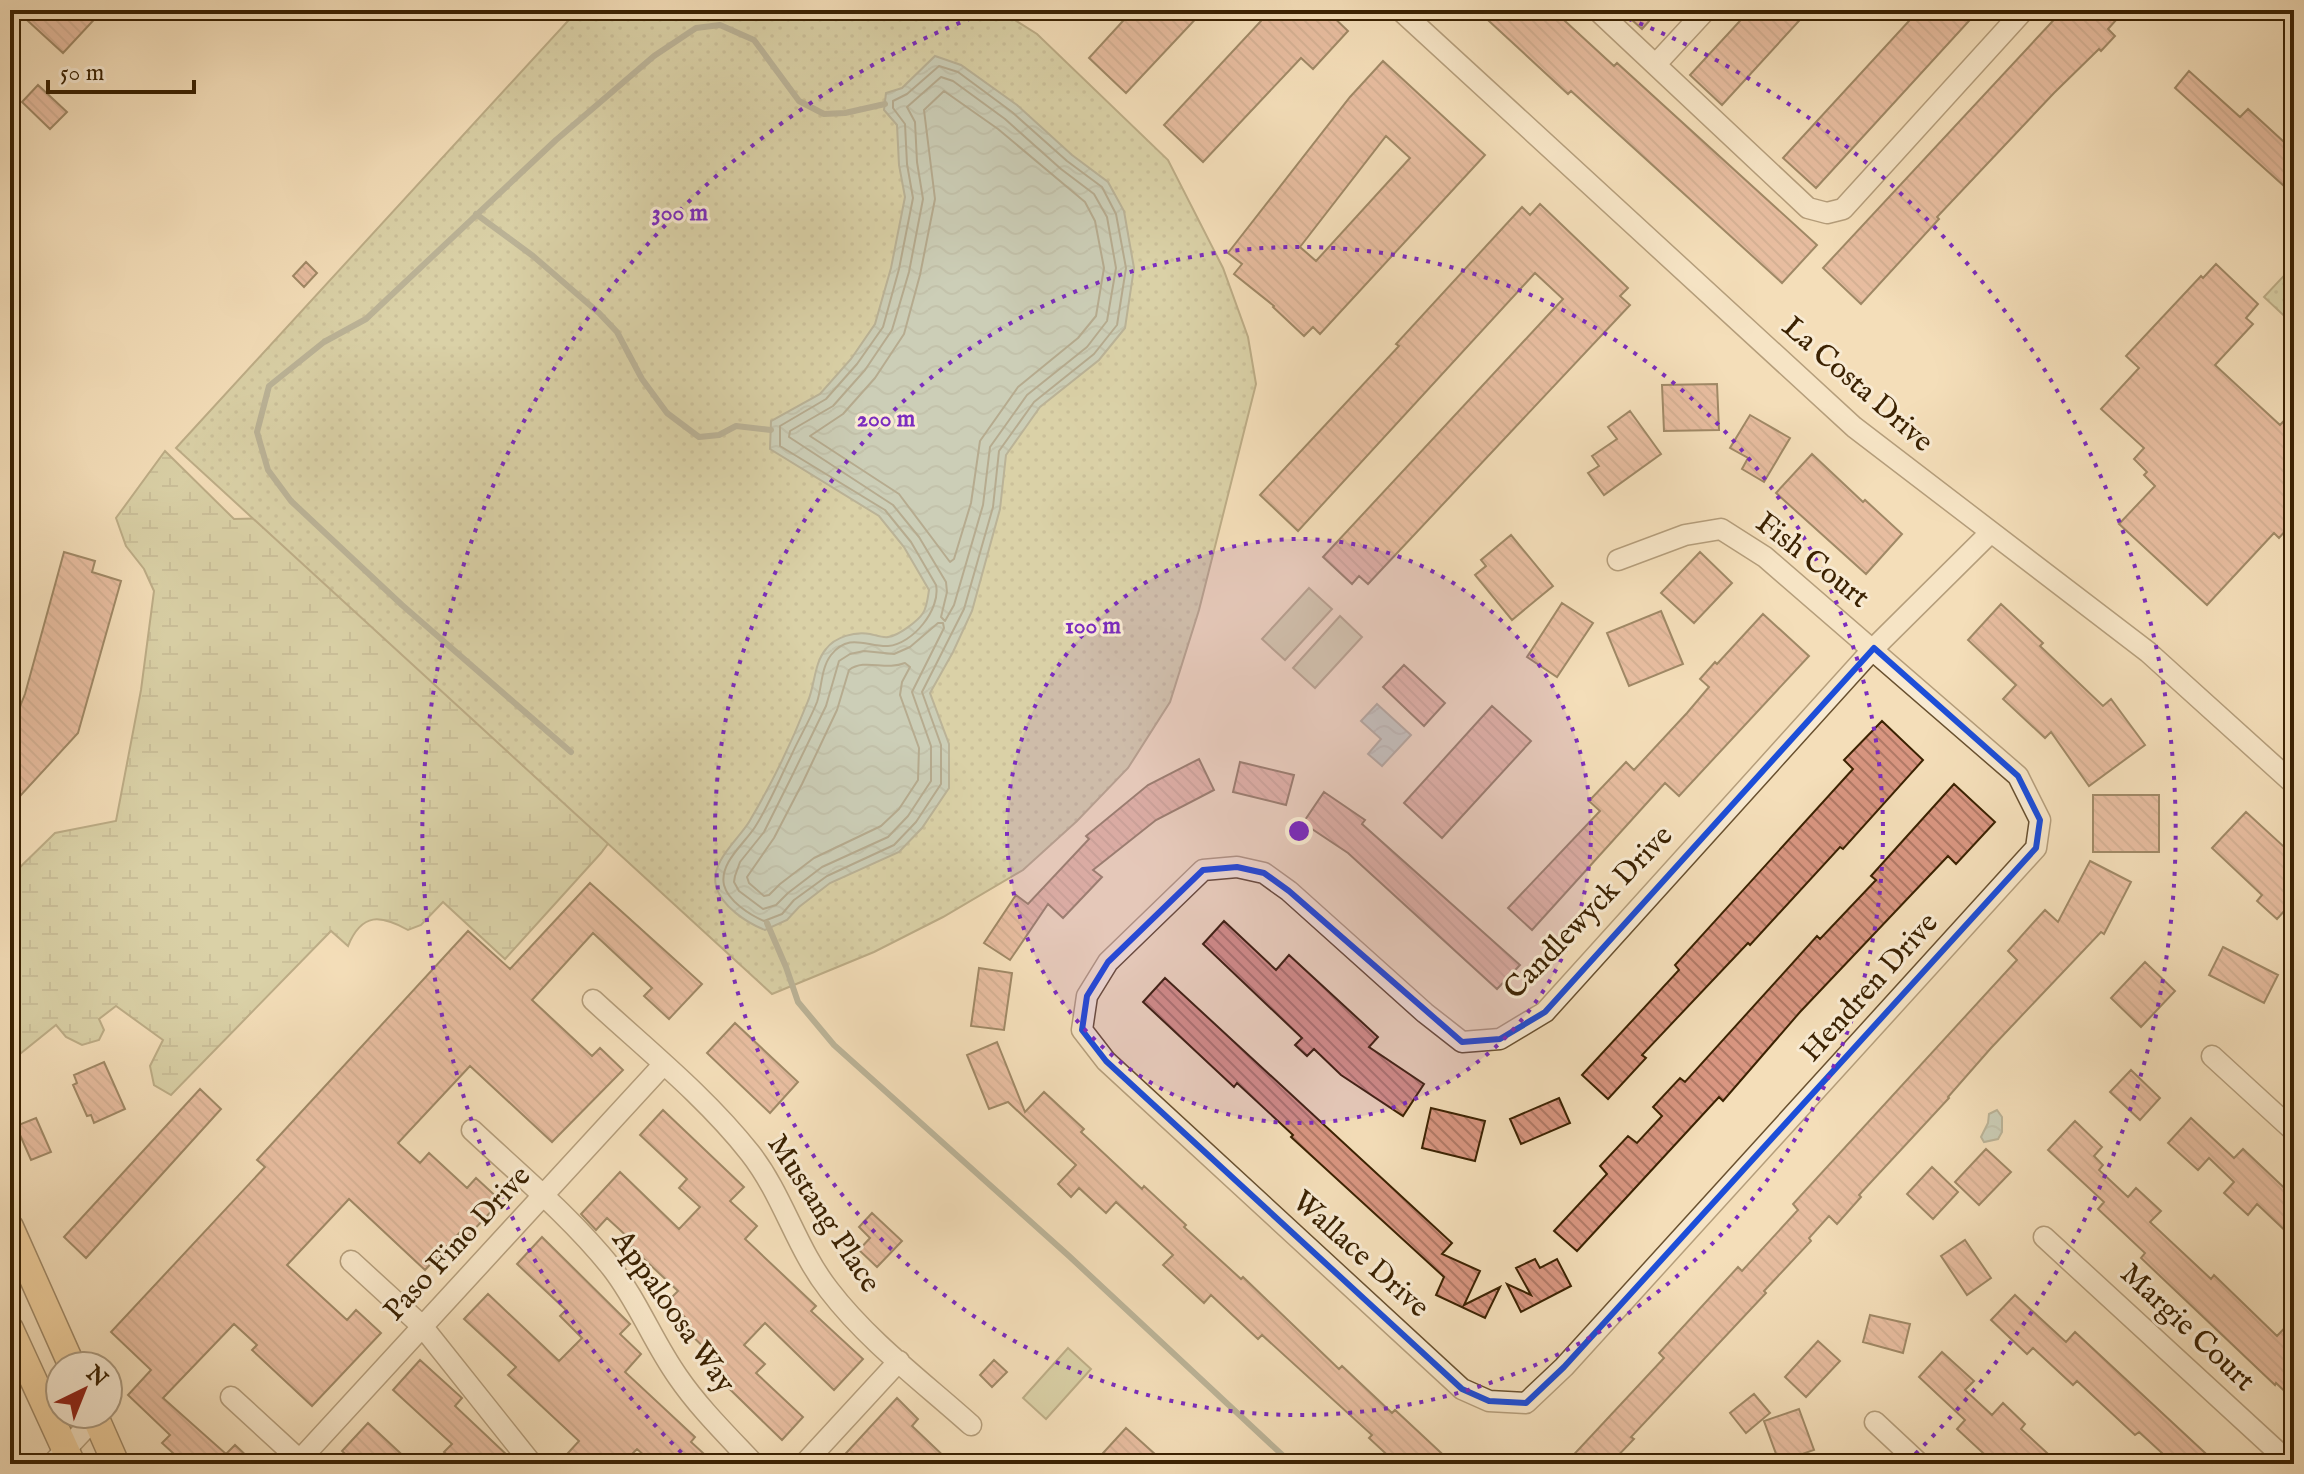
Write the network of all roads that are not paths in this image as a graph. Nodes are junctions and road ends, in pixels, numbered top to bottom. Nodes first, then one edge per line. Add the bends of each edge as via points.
1 (1400, 10) edge
2 (1597, 10) edge
3 (1706, 10) edge
4 (2024, 10) edge
5 (1656, 64) junction
6 (1991, 532) junction
7 (1618, 560) dead end
8 (1874, 648) junction
9 (2294, 784) edge
10 (593, 1000) dead end
11 (2212, 1056) dead end
12 (663, 1065) junction
13 (1130, 1084) joint
14 (472, 1130) dead end
15 (2294, 1131) edge
16 (543, 1196) junction
17 (10, 1227) edge
18 (2044, 1237) dead end
19 (351, 1261) dead end
20 (422, 1326) junction
21 (10, 1329) edge
22 (65, 1350) edge
23 (899, 1361) junction
24 (1564, 1367) joint
25 (231, 1397) dead end
26 (1875, 1422) dead end
27 (971, 1425) dead end
28 (84, 1430) edge
29 (100, 1430) edge
30 (63, 1459) edge
31 (300, 1463) edge
32 (116, 1464) edge
33 (532, 1464) edge
34 (754, 1464) edge
35 (804, 1464) edge
36 (1920, 1464) edge
37 (2291, 1464) edge

1 - 6 street, La Costa Drive via 1854,427
2 - 5 street
3 - 5 street
4 - 5 street via 1843,209 1827,213 1808,208
6 - 8 street, Candlewyck Drive
6 - 9 street, La Costa Drive via 2148,652
7 - 8 street, Fish Court via 1685,535 1721,529 1765,557
8 - 13 street, Candlewyck Drive via 1545,1012 1500,1039 1462,1042 1264,873 1237,867 1203,870 1108,962 1087,996 1082,1030
8 - 24 street, Hendren Drive via 2018,776 2040,820 2036,848
10 - 12 street, Mustang Place
11 - 15 street
12 - 16 street, Paso Fino Drive
12 - 23 street, Mustang Place via 749,1152 829,1290
13 - 24 street, Wallace Drive via 1462,1389 1489,1401 1526,1403
14 - 16 street, Appaloosa Way
16 - 20 street, Paso Fino Drive
16 - 34 street, Appaloosa Way via 610,1266 676,1374
17 - 22 main road
18 - 37 street, Margie Court
19 - 20 street
20 - 31 street, Paso Fino Drive
20 - 33 street
21 - 30 main road
23 - 27 street, Mustang Place
23 - 35 street
25 - 31 street
26 - 36 street
28 - 30 street
29 - 32 main road

